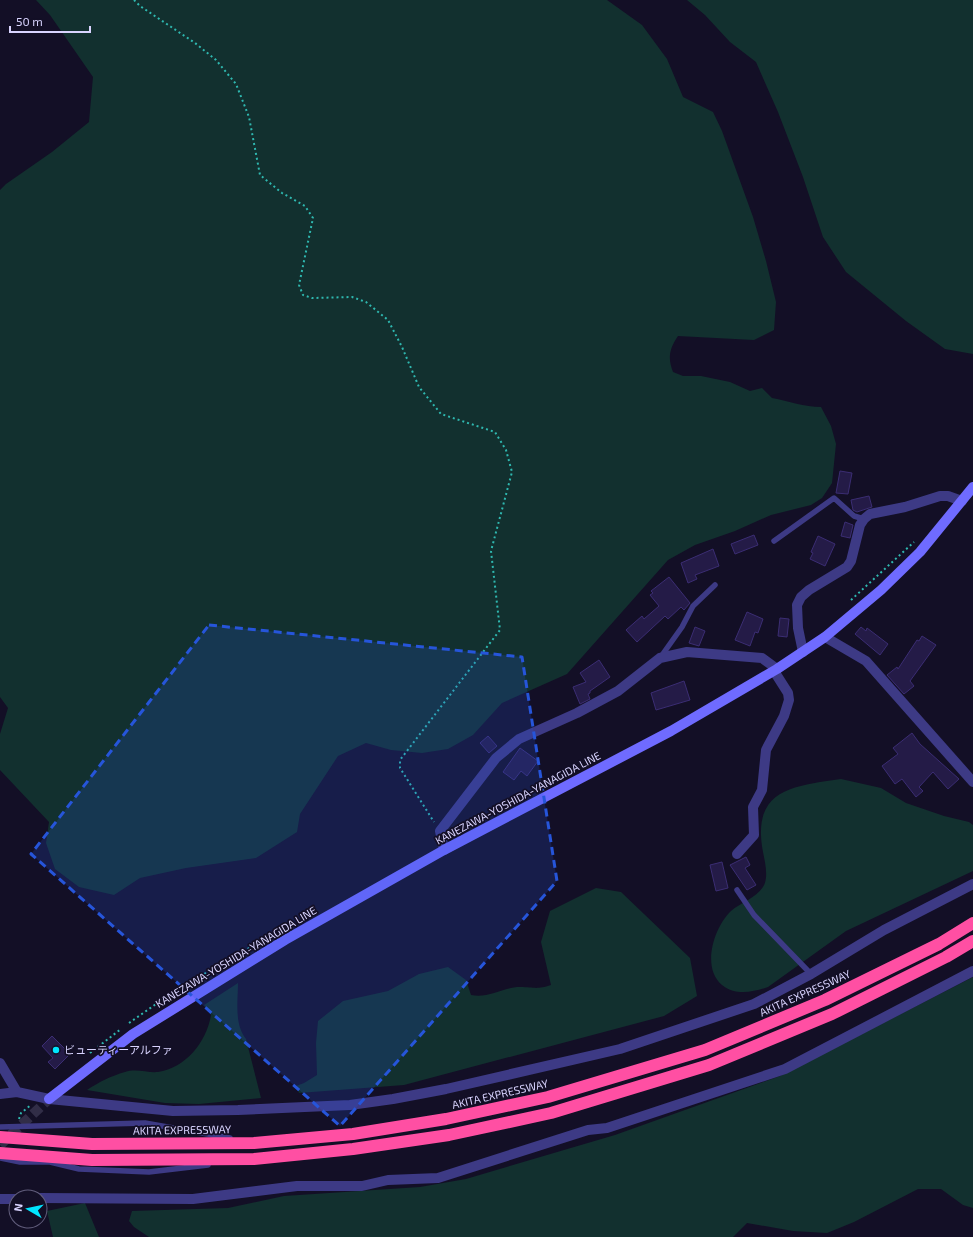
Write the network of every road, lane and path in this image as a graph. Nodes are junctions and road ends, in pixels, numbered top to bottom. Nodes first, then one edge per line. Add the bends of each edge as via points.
1 (134, 0) edge
2 (973, 487) edge
3 (962, 501) junction
4 (864, 519) junction
5 (774, 541) dead end
6 (915, 541) dead end
7 (715, 584) dead end
8 (847, 604) dead end
9 (825, 637) junction
10 (803, 652) junction
11 (660, 658) junction
12 (776, 670) junction
13 (973, 782) edge
14 (440, 831) junction
15 (444, 850) junction
16 (737, 854) dead end
17 (973, 884) edge
18 (737, 890) dead end
19 (973, 923) edge
20 (271, 936) dead end
21 (973, 941) edge
22 (973, 971) edge
23 (810, 974) junction
24 (86, 1057) dead end
25 (0, 1063) edge
26 (17, 1092) junction
27 (0, 1094) edge
28 (44, 1098) junction
29 (19, 1121) dead end
30 (0, 1127) edge
31 (0, 1137) edge
32 (254, 1143) junction
33 (0, 1153) edge
34 (0, 1158) edge
35 (254, 1159) junction
36 (48, 1198) edge

1 - 14 path via 211,56 236,84 249,117 260,175 282,193 305,206 313,218 299,285 304,295 312,298 352,297 366,302 388,320 419,387 441,414 495,432 506,450 512,472 491,551 500,630 400,760 400,768
2 - 3 main road, KANEZAWA-YOSHIDA-YANAGIDA LINE
3 - 4 street via 940,496 906,507 870,514
3 - 9 main road, KANEZAWA-YOSHIDA-YANAGIDA LINE via 920,552 881,590
4 - 5 lane via 854,516 834,498
4 - 10 street via 860,525 852,561 847,567 809,590 797,605
6 - 8 path
7 - 11 lane via 693,606
9 - 10 main road, KANEZAWA-YOSHIDA-YANAGIDA LINE
9 - 13 street via 866,661
10 - 12 main road, KANEZAWA-YOSHIDA-YANAGIDA LINE
11 - 12 street via 687,652 762,658
11 - 14 street via 618,691 578,713 519,739 496,758
12 - 15 main road, KANEZAWA-YOSHIDA-YANAGIDA LINE via 671,731
12 - 16 street via 789,700 784,716 766,750 762,790 753,807 754,835
14 - 15 street
15 - 28 main road, KANEZAWA-YOSHIDA-YANAGIDA LINE via 285,940 133,1034
17 - 23 street via 884,930
18 - 23 lane via 754,915
19 - 32 highway, AKITA EXPRESSWAY via 939,944 825,1000 697,1052 548,1097 446,1119 353,1134
20 - 24 path via 176,990 102,1042
21 - 35 highway via 832,1014 723,1059 551,1113 449,1135 353,1149
22 - 36 street via 785,1069 607,1128 588,1130 438,1178 388,1180 362,1186 297,1186 194,1199
23 - 28 street via 754,1004 620,1049 393,1100 343,1105 174,1111
25 - 26 street
26 - 27 street
26 - 28 street
28 - 29 path via 21,1113
30 - 32 lane via 145,1123
31 - 32 highway, AKITA EXPRESSWAY via 92,1144
33 - 35 highway via 92,1160
34 - 35 lane via 20,1162 50,1162 79,1169 149,1172

